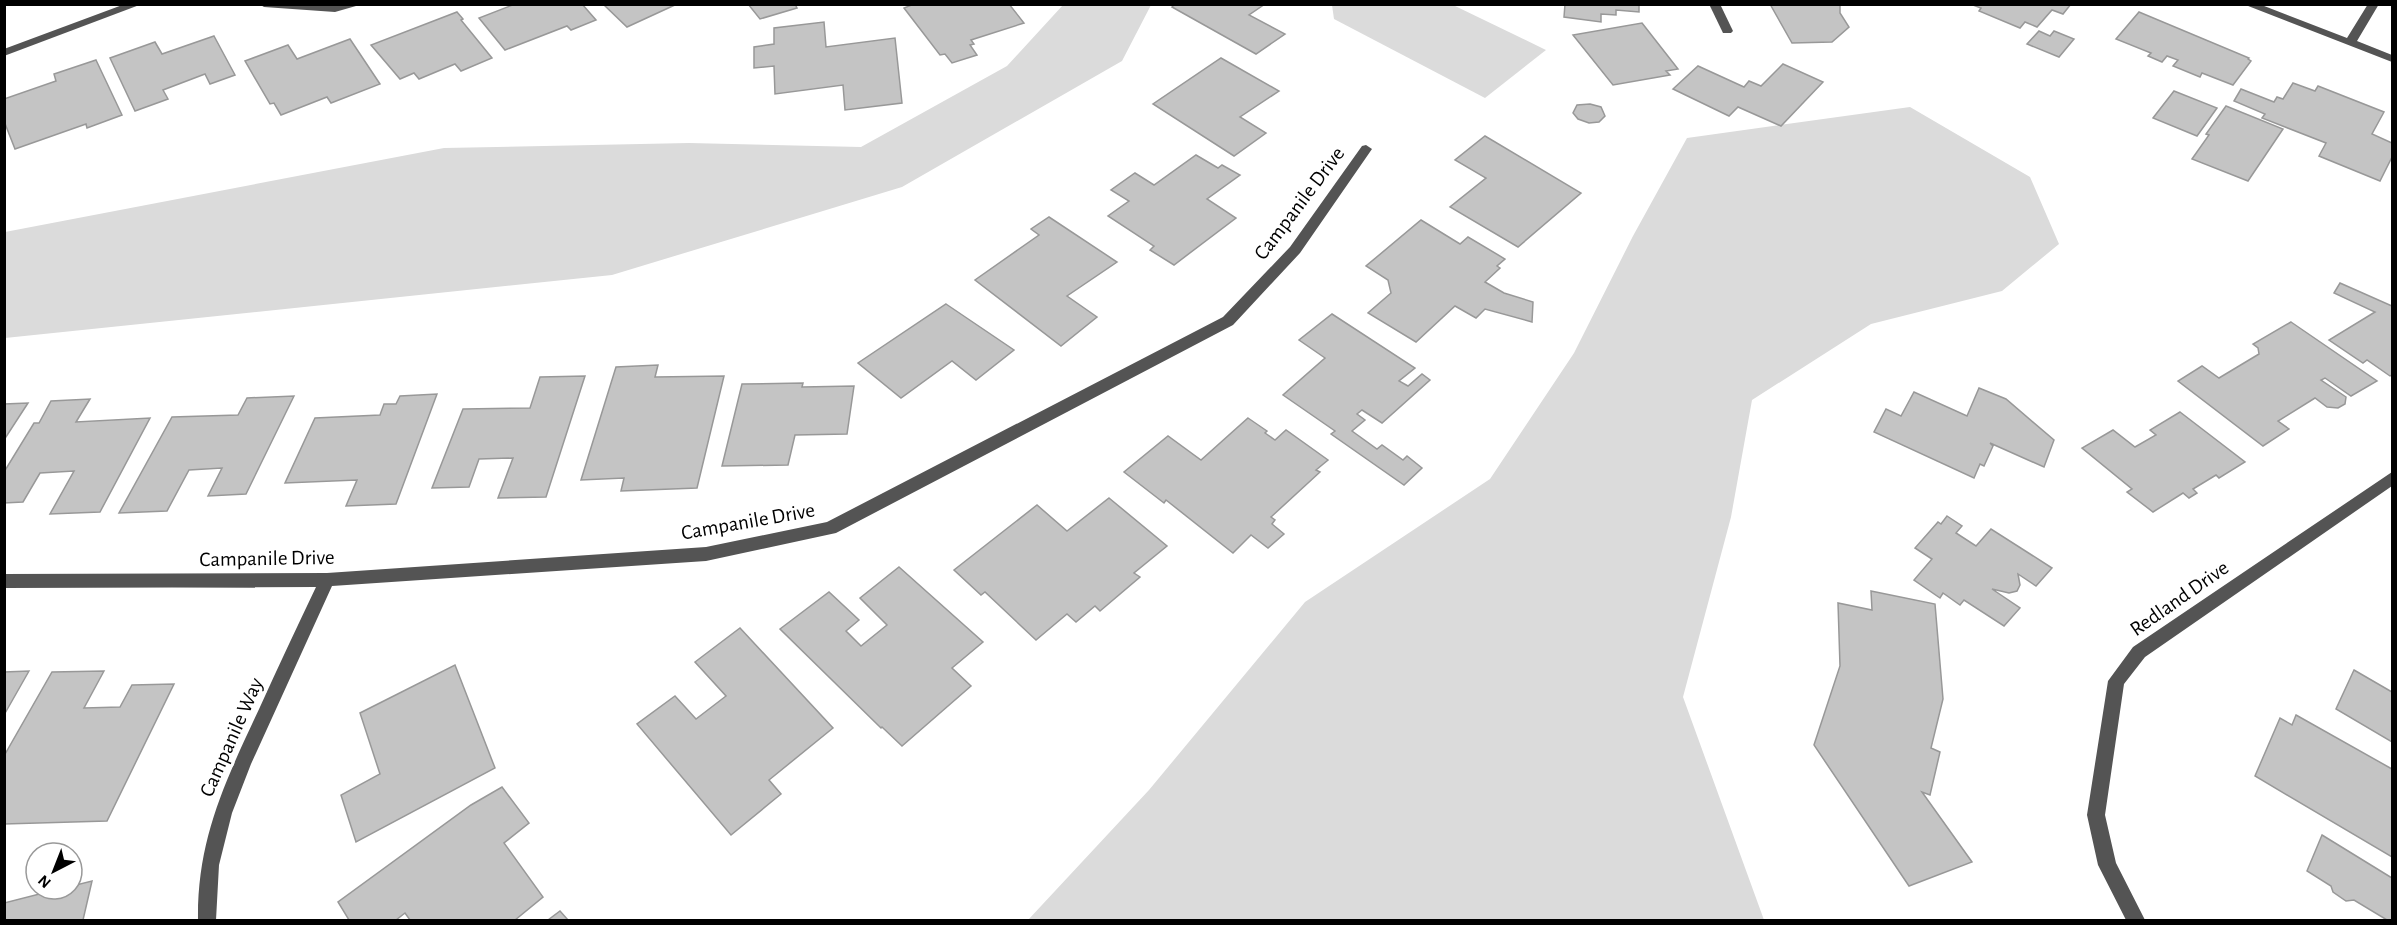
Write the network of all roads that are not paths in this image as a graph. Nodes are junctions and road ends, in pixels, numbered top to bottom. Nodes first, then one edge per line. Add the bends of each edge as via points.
1 (137, 4) edge
2 (264, 4) edge
3 (358, 4) edge
4 (1714, 4) edge
5 (2248, 4) edge
6 (2374, 4) edge
7 (1727, 31) dead end
8 (2350, 43) junction
9 (4, 53) edge
10 (2392, 59) edge
11 (1366, 149) dead end
12 (2392, 478) edge
13 (327, 580) junction
14 (4, 581) edge
15 (207, 921) edge
16 (2136, 921) edge

1 - 9 street
2 - 3 street via 334,9
4 - 7 street
5 - 8 street
6 - 8 street
8 - 10 street
11 - 13 street, Campanile Drive via 1295,250 1228,321 830,528 706,554
12 - 16 street, Redland Drive via 2139,652 2116,681 2096,815 2107,865
13 - 14 street, Campanile Drive
13 - 15 street, Campanile Way via 233,783 216,830 207,877

